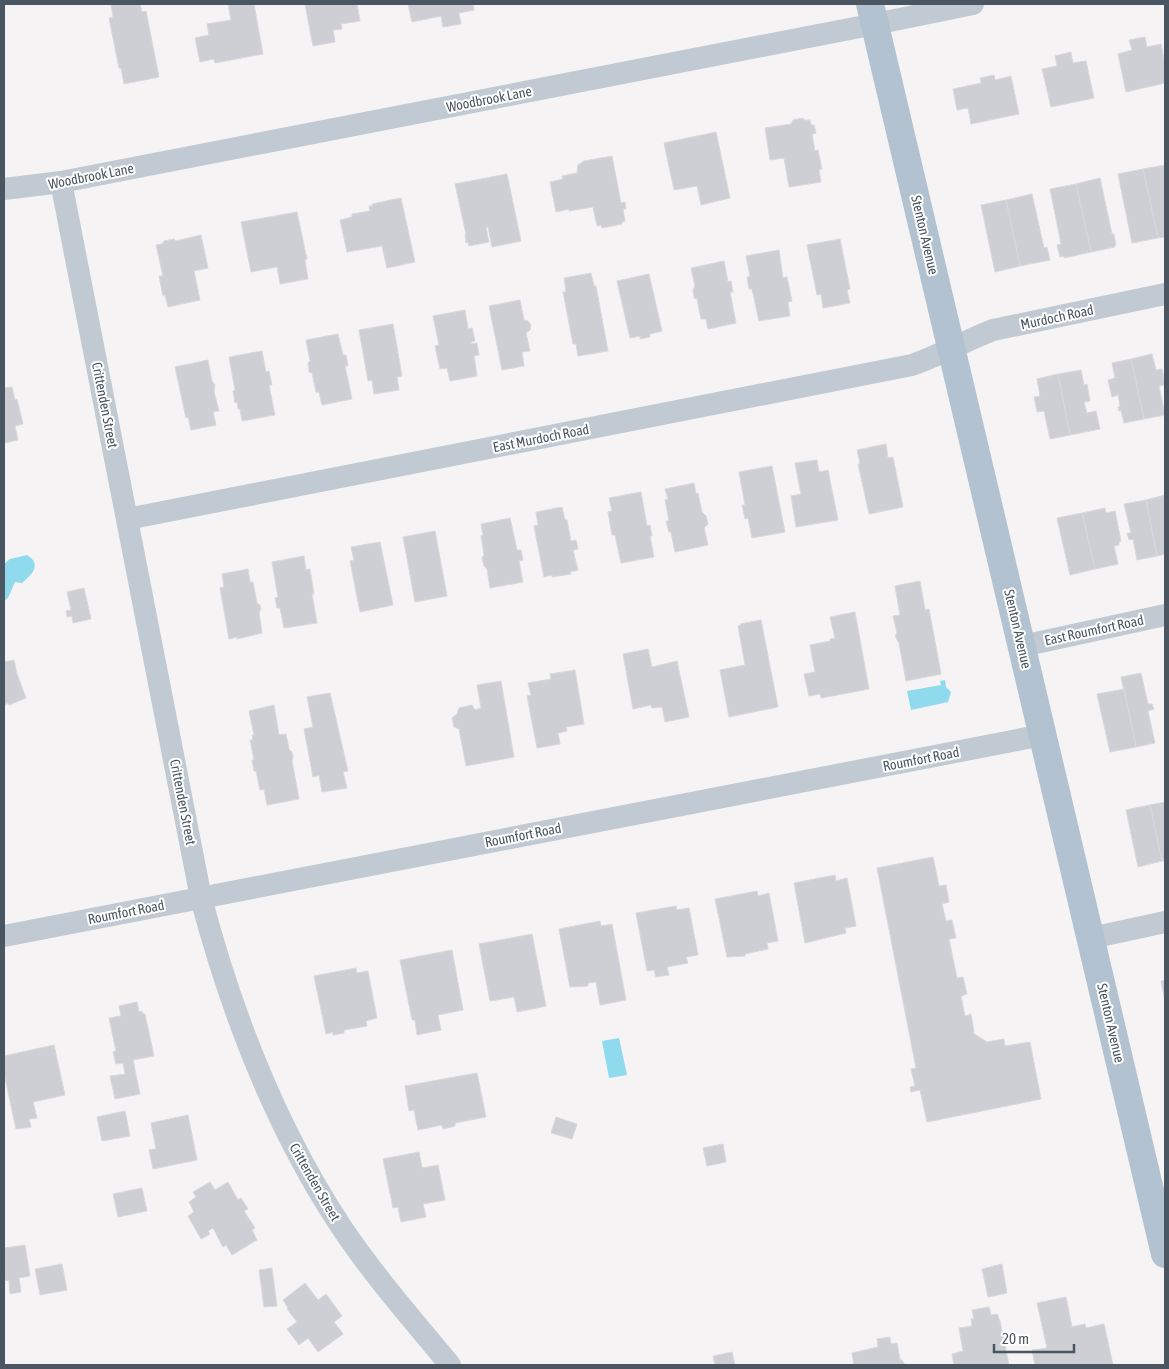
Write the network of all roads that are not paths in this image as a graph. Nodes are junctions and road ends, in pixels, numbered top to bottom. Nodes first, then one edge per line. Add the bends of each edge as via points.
1 (973, 4) edge
2 (873, 14) edge
3 (61, 182) junction
4 (4, 189) edge
5 (1165, 294) edge
6 (952, 348) junction
7 (127, 519) junction
8 (1165, 615) edge
9 (1022, 646) junction
10 (1043, 735) junction
11 (202, 898) junction
12 (1165, 922) edge
13 (4, 936) edge
14 (1091, 938) junction
15 (1165, 1254) edge
16 (450, 1365) edge

1 - 2 street, Woodbrook Lane
2 - 3 street, Woodbrook Lane
2 - 6 main road, Stenton Avenue
3 - 4 street, Woodbrook Lane
3 - 7 street, Crittenden Street
5 - 6 street, Murdoch Road via 993,330
6 - 7 street, East Murdoch Road via 912,365
6 - 9 main road, Stenton Avenue
7 - 11 street, Crittenden Street
8 - 9 street, East Roumfort Road
9 - 10 main road, Stenton Avenue
10 - 11 street, Roumfort Road
10 - 14 main road, Stenton Avenue
11 - 13 street, Roumfort Road
11 - 16 street, Crittenden Street via 236,1013 286,1130 342,1228 386,1288
12 - 14 street
14 - 15 main road, Stenton Avenue

